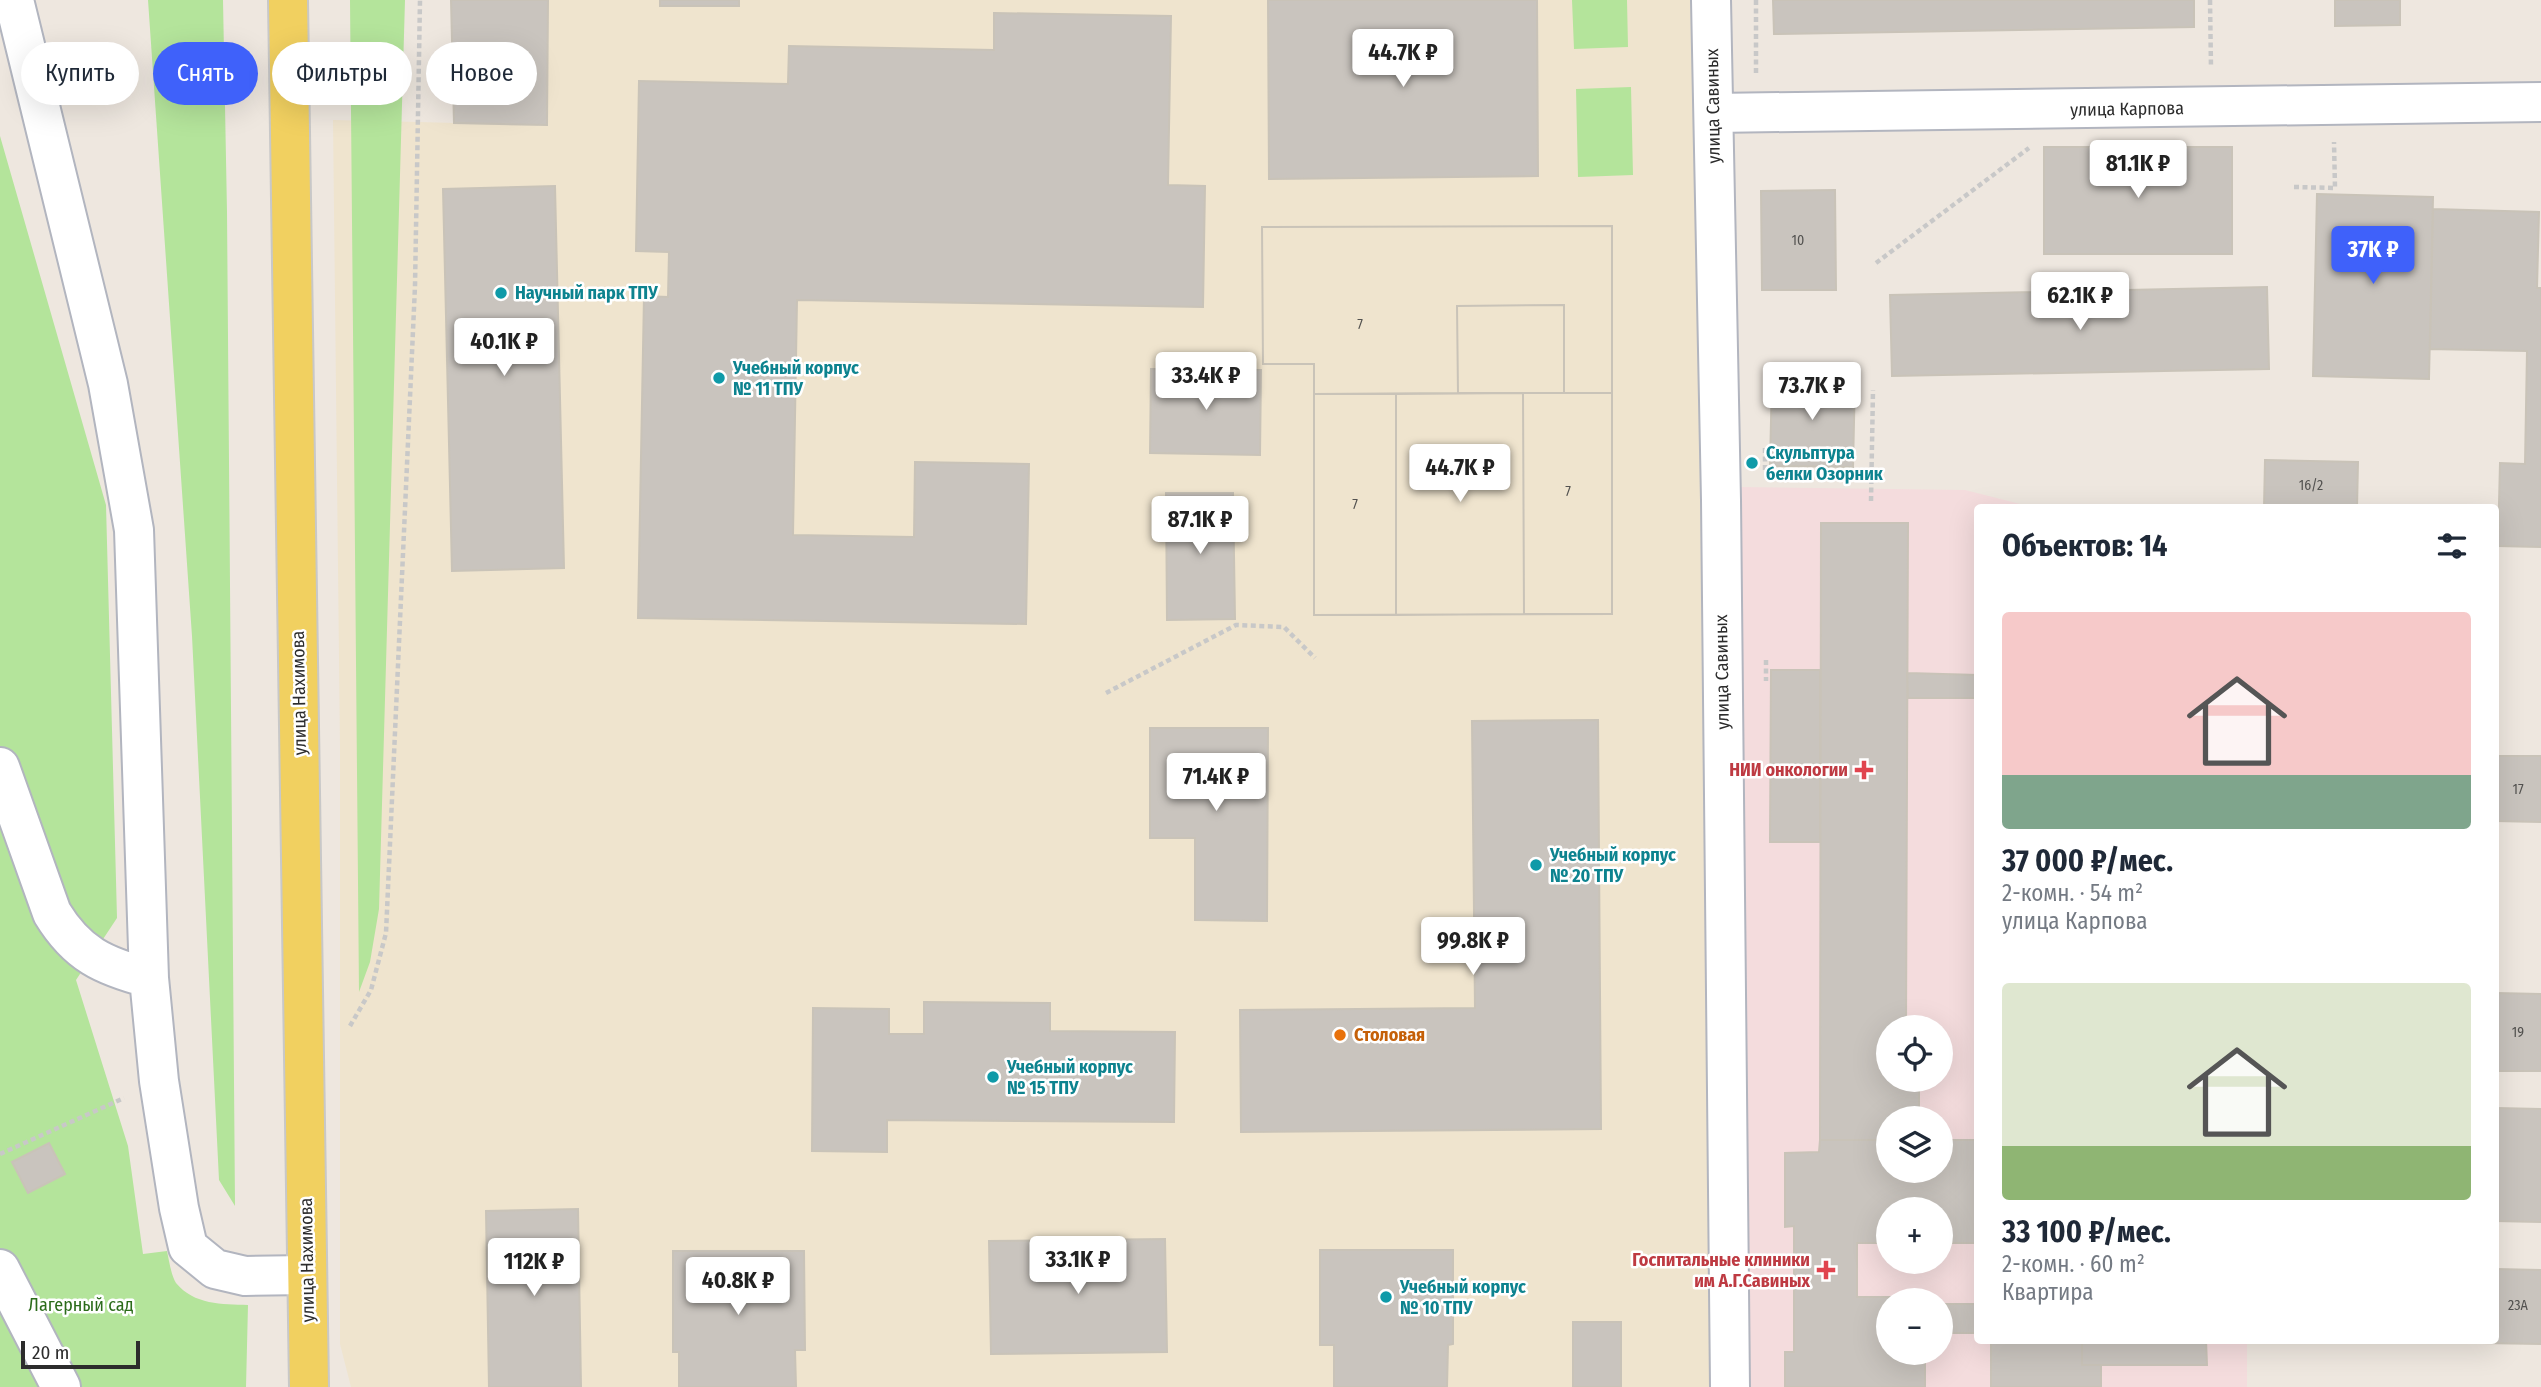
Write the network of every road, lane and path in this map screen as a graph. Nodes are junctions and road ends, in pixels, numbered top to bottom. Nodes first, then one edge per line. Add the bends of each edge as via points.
1 (14, 0) edge
2 (288, 0) edge
3 (420, 0) edge
4 (1711, 0) edge
5 (1756, 0) edge
6 (2210, 0) edge
7 (2541, 102) edge
8 (2211, 108) junction
9 (2081, 109) junction
10 (1714, 113) junction
11 (1757, 114) junction
12 (2294, 187) dead end
13 (2335, 188) dead end
14 (1876, 263) dead end
15 (1874, 390) dead end
16 (1765, 448) dead end
17 (1765, 470) dead end
18 (1871, 500) dead end
19 (1315, 658) dead end
20 (1766, 660) dead end
21 (1766, 681) dead end
22 (1106, 693) dead end
23 (0, 767) edge
24 (149, 978) junction
25 (350, 1026) dead end
26 (159, 1081) junction
27 (0, 1154) edge
28 (0, 1269) edge
29 (307, 1275) junction
30 (61, 1387) edge
31 (309, 1387) edge
32 (1730, 1387) edge

1 - 24 street via 108,384 134,530
2 - 29 main road, улица Нахимова
3 - 25 path via 415,286 386,933 371,990
4 - 10 street, улица Савиных
5 - 11 path
6 - 8 path
7 - 8 street, улица Карпова
8 - 9 street, улица Карпова
9 - 11 street, улица Карпова
9 - 14 path
10 - 11 street, улица Карпова
10 - 32 street, улица Савиных
12 - 13 path
15 - 18 path
16 - 17 path
19 - 22 path via 1284,627 1236,625
20 - 21 path
23 - 24 street via 52,913 65,934 114,969
24 - 26 street
26 - 27 path
26 - 29 street via 188,1247 215,1269 245,1276
28 - 30 street
29 - 31 main road, улица Нахимова

